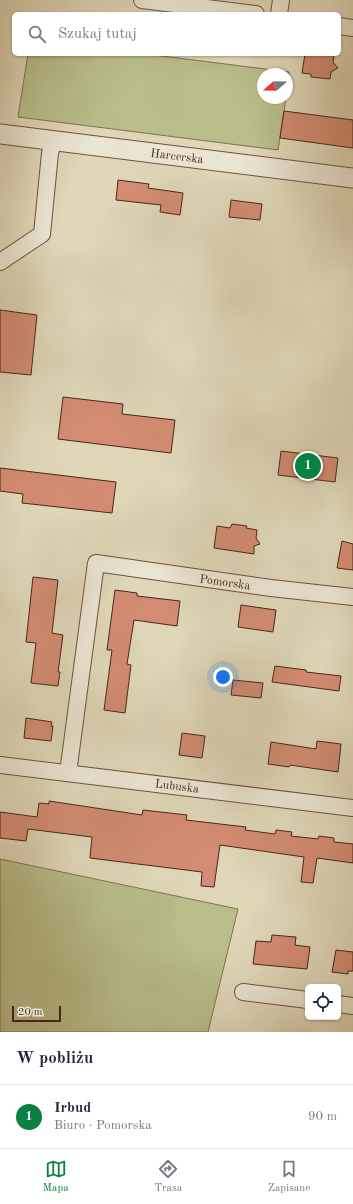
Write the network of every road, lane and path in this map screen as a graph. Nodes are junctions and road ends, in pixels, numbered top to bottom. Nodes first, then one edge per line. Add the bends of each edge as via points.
1 (142, 0) edge
2 (281, 0) edge
3 (240, 12) edge
4 (280, 12) edge
5 (341, 26) edge
6 (353, 28) edge
7 (0, 134) edge
8 (54, 141) junction
9 (353, 178) edge
10 (0, 262) edge
11 (353, 597) edge
12 (0, 765) edge
13 (68, 773) junction
14 (353, 808) edge
15 (243, 992) dead end
16 (305, 1000) edge
17 (341, 1004) edge
18 (353, 1006) edge

1 - 3 street
2 - 4 street
5 - 6 street
7 - 8 street, Harcerska
8 - 9 street, Harcerska
8 - 10 street via 50,153 42,234
11 - 13 street, Pomorska via 96,563
12 - 13 street, Lubuska
13 - 14 street, Lubuska
15 - 16 street
17 - 18 street

